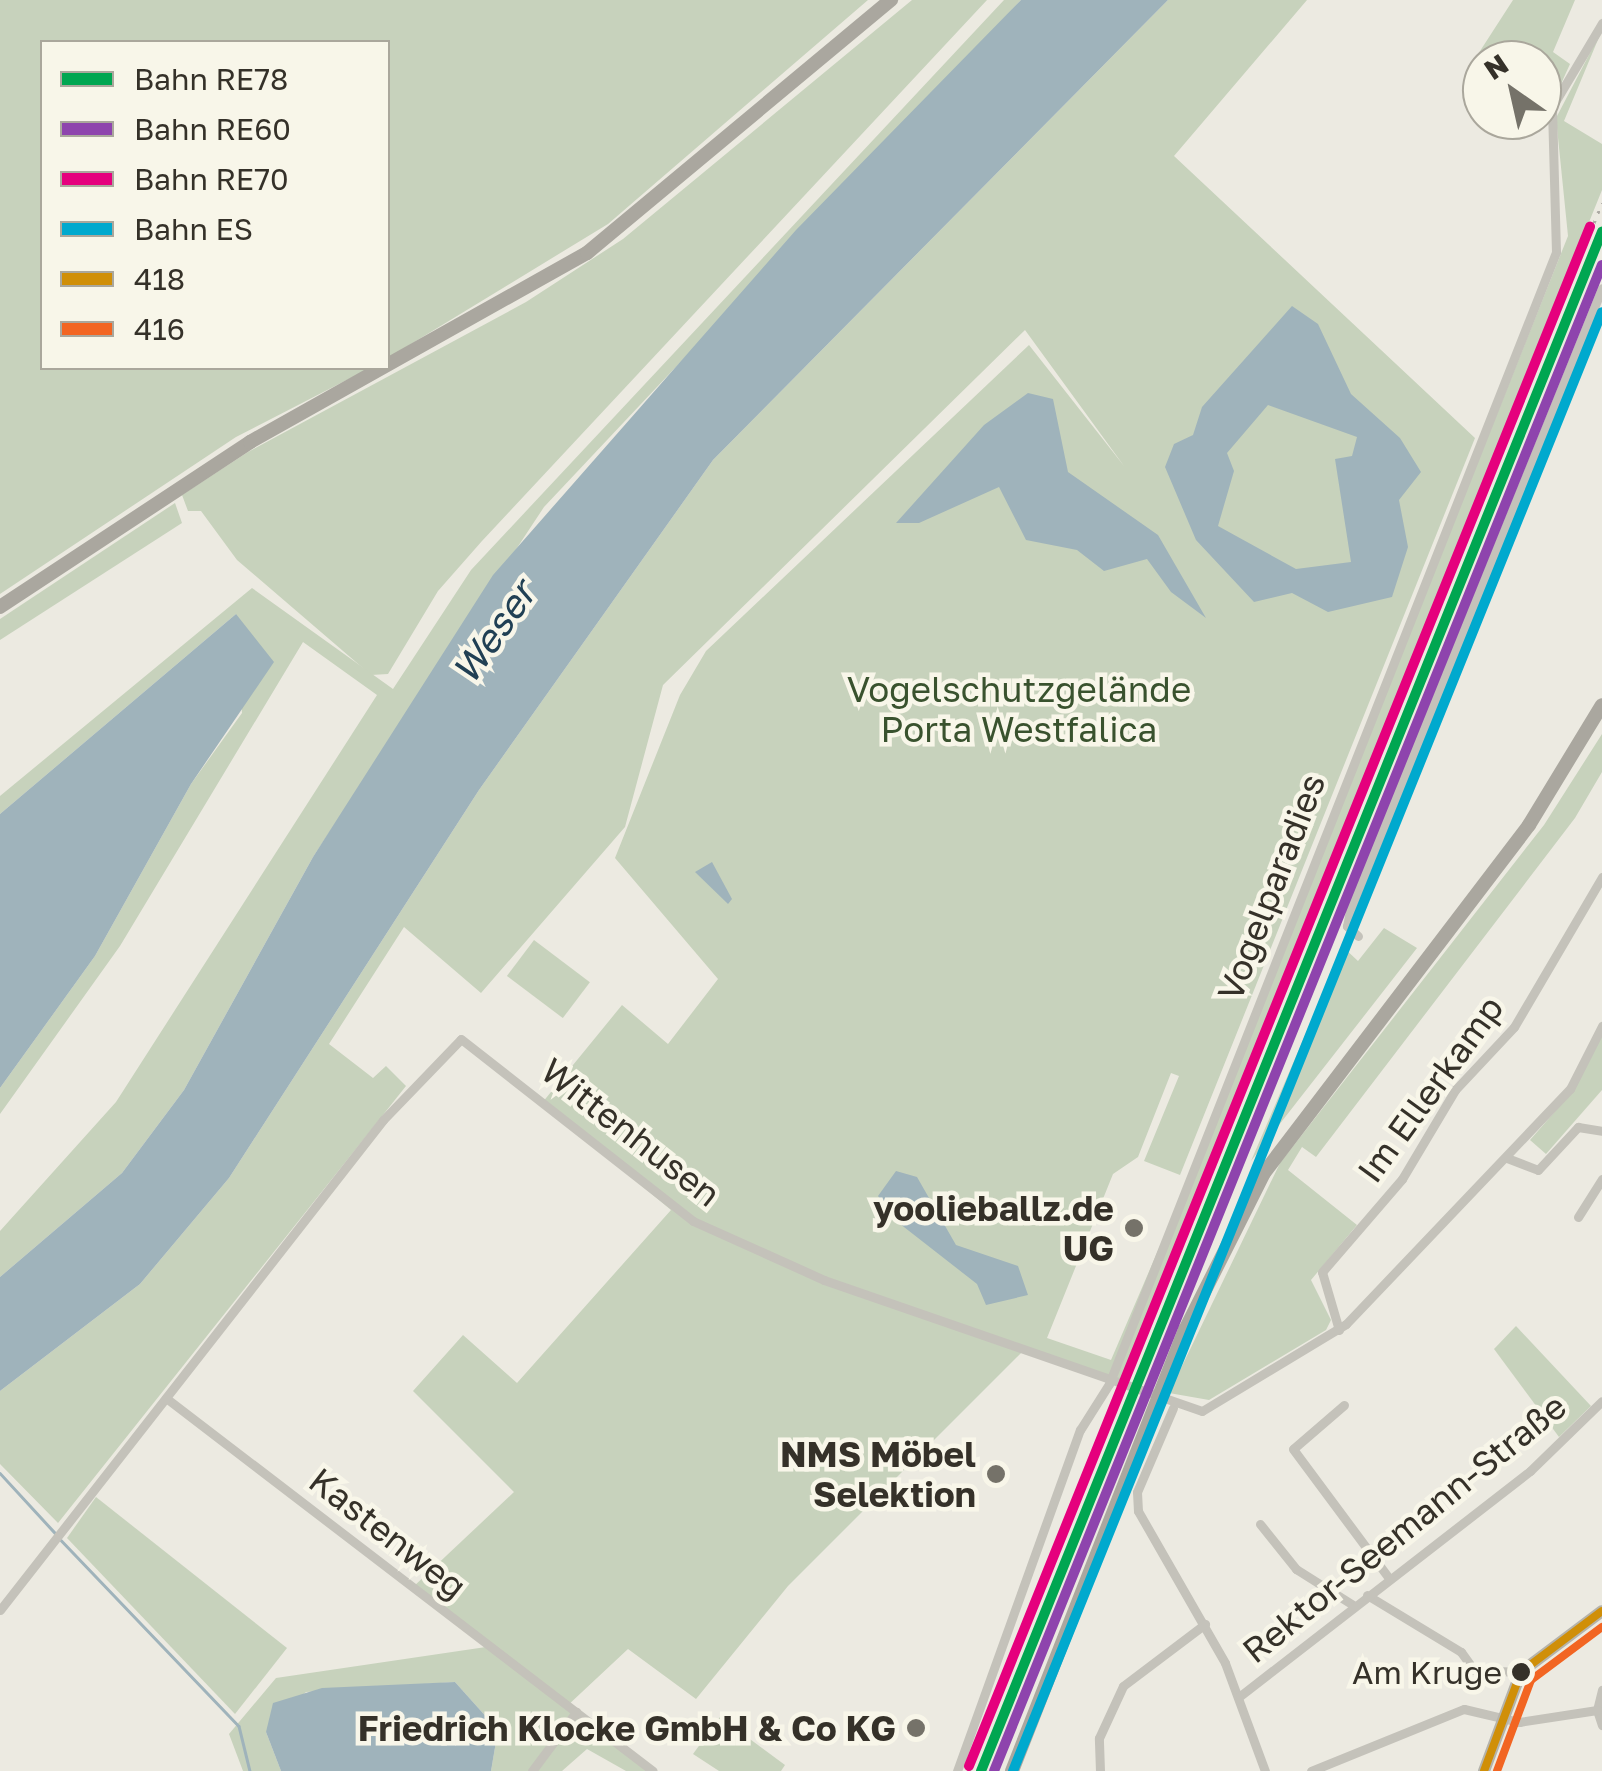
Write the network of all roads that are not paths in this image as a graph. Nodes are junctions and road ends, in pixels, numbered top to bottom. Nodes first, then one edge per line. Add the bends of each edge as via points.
1 (891, 0) edge
2 (900, 0) edge
3 (1602, 23) edge
4 (785, 89) junction
5 (1602, 288) edge
6 (1592, 312) junction
7 (1602, 319) edge
8 (390, 363) edge
9 (378, 370) edge
10 (0, 607) edge
11 (1602, 705) edge
12 (1602, 877) edge
13 (1358, 936) dead end
14 (1602, 1026) edge
15 (1602, 1130) edge
16 (1507, 1158) junction
17 (1602, 1179) edge
18 (1578, 1217) dead end
19 (1339, 1330) junction
20 (1109, 1384) junction
21 (166, 1398) junction
22 (1602, 1401) edge
23 (1344, 1406) dead end
24 (1173, 1408) junction
25 (1260, 1524) dead end
26 (1388, 1577) junction
27 (1367, 1595) junction
28 (1354, 1606) junction
29 (0, 1610) edge
30 (1602, 1611) edge
31 (1205, 1624) junction
32 (1522, 1672) junction
33 (1602, 1690) edge
34 (1240, 1696) junction
35 (1597, 1710) junction
36 (576, 1712) junction
37 (1504, 1716) junction
38 (1602, 1725) edge
39 (532, 1771) edge
40 (653, 1771) edge
41 (957, 1771) edge
42 (1012, 1771) edge
43 (1100, 1771) edge
44 (1265, 1771) edge
45 (1310, 1771) edge
46 (1484, 1771) edge

1 - 4 main road
2 - 4 main road
3 - 20 street, Vogelparadies via 1552,107 1556,252
4 - 8 main road via 587,253
5 - 6 street
6 - 7 street
6 - 13 street via 1350,910 1347,926
9 - 10 main road via 250,442
11 - 42 main road via 1529,825 1264,1172 1162,1390
12 - 19 street, Im Ellerkamp via 1514,1027 1322,1272
14 - 16 street via 1570,1090
15 - 16 street via 1578,1127 1538,1170
16 - 19 street
17 - 18 street
19 - 24 street via 1214,1406
20 - 21 street, Wittenhusen via 693,1221 461,1039
20 - 24 street, Wittenhusen
20 - 41 street, Vogelparadies via 1080,1430
21 - 29 street
21 - 36 street, Kastenweg
22 - 26 street, Rektor-Seemann-Straße via 1530,1472
23 - 26 street via 1293,1449
24 - 31 street via 1136,1502
25 - 28 street via 1296,1568
26 - 27 street, Rektor-Seemann-Straße
27 - 28 street, Rektor-Seemann-Straße
27 - 32 street via 1461,1652 1474,1670
28 - 34 street, Rektor-Seemann-Straße
30 - 32 street
31 - 34 street
31 - 43 street via 1122,1686 1100,1738
32 - 37 street
33 - 35 street
34 - 44 street
35 - 37 street
35 - 38 street
36 - 39 street
36 - 40 street, Kastenweg
37 - 45 street via 1464,1709
37 - 46 street

